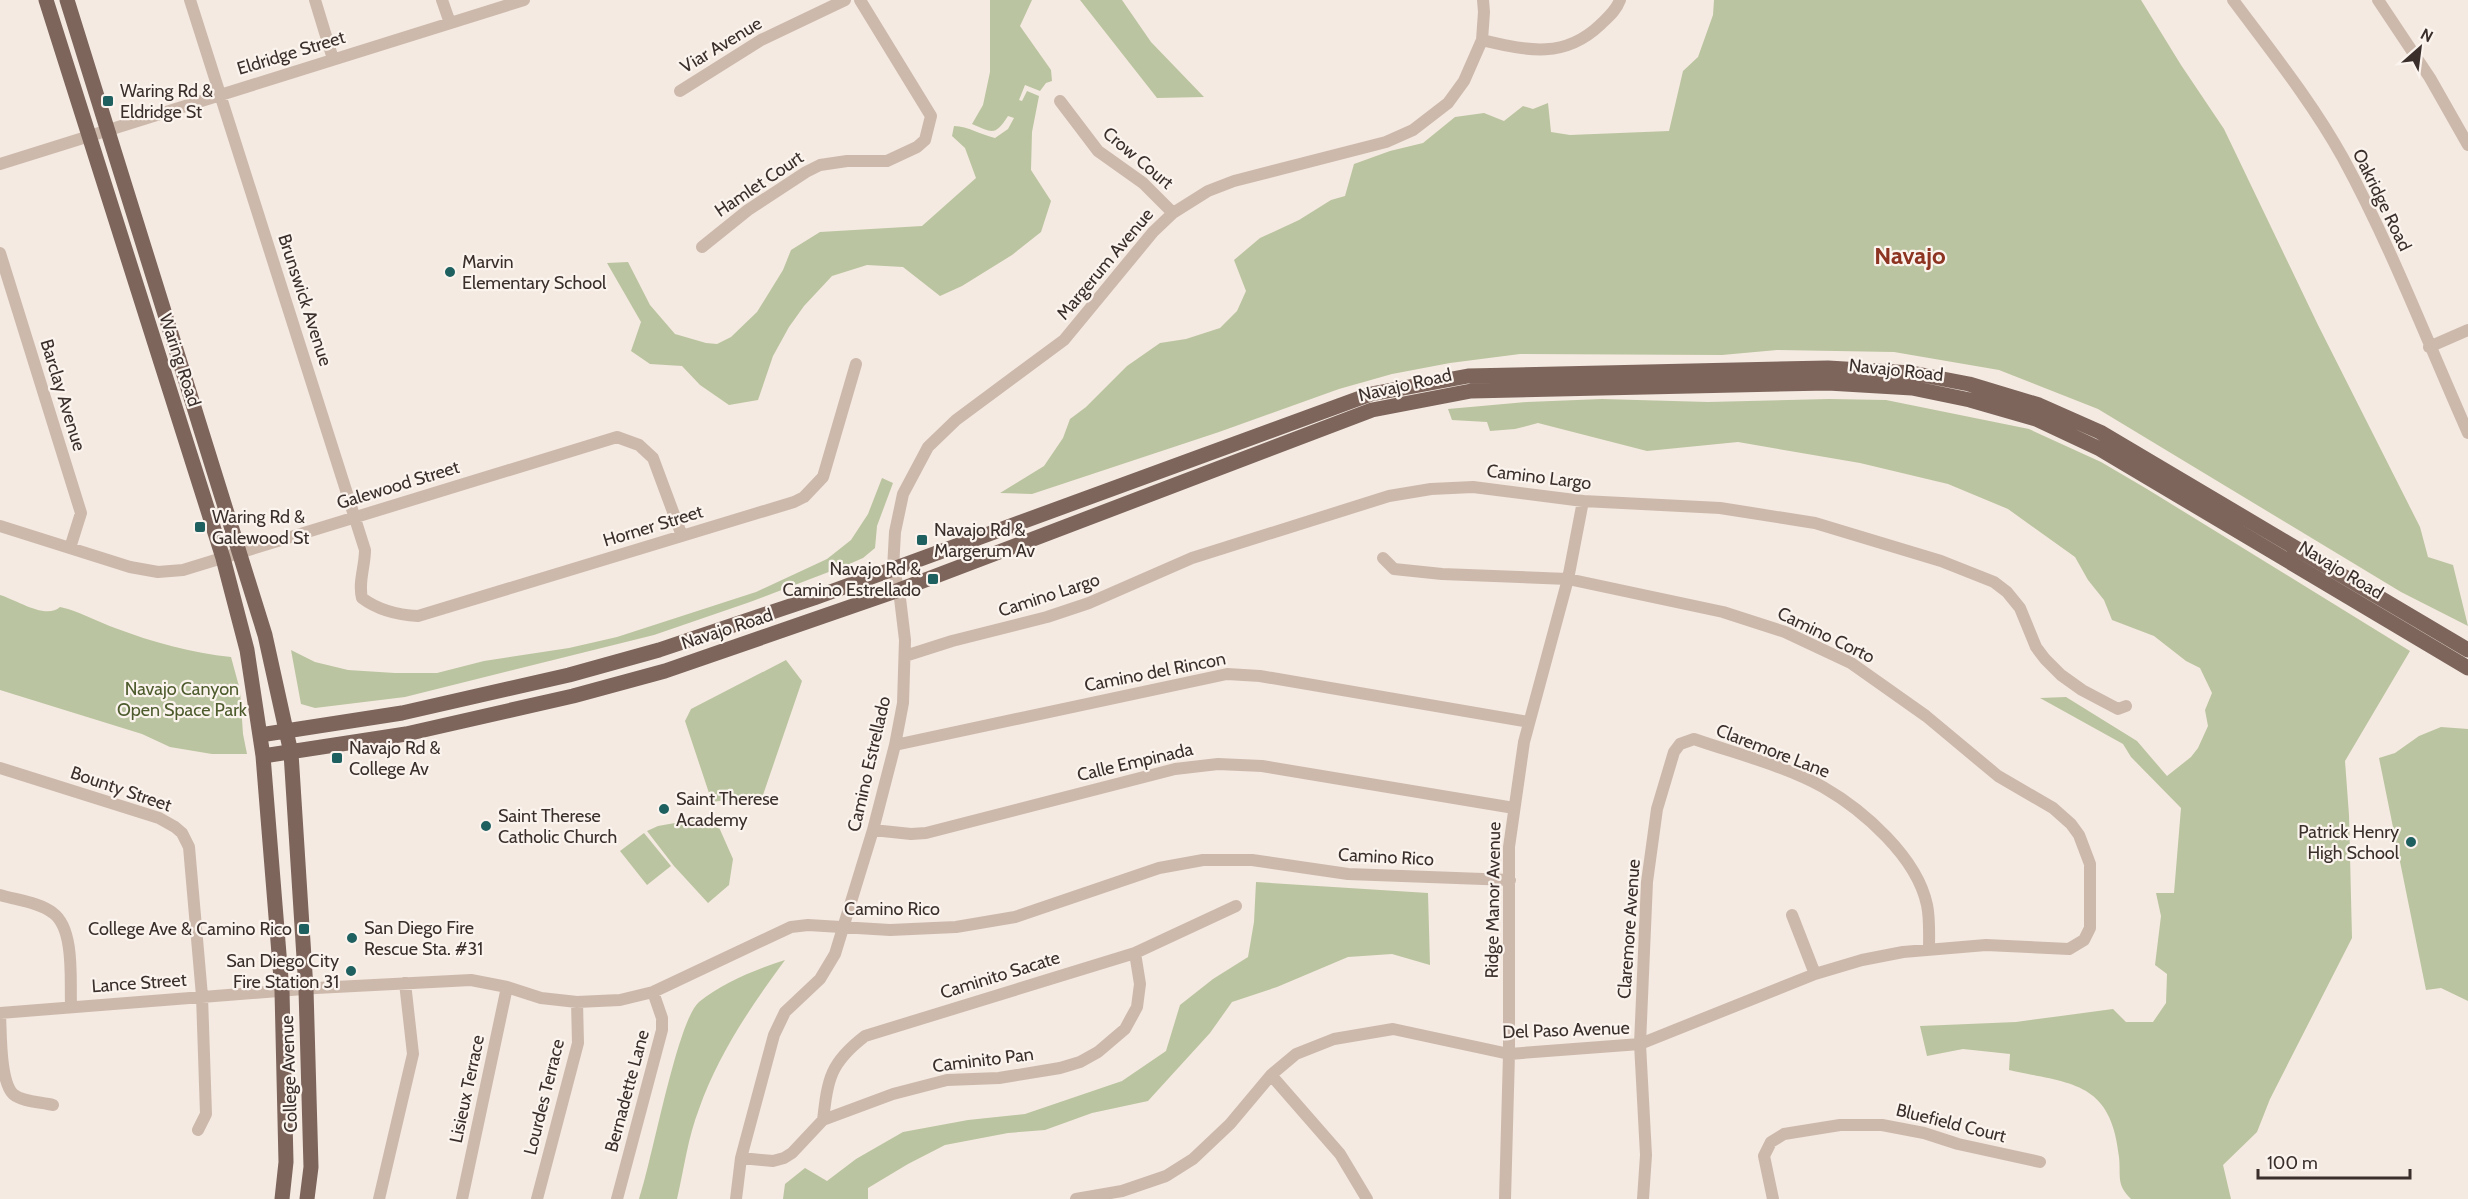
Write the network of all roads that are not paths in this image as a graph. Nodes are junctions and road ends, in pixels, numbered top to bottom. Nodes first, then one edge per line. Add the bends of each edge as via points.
1 (45, 0) edge
2 (67, 0) edge
3 (190, 0) edge
4 (315, 0) edge
5 (442, 0) edge
6 (524, 0) edge
7 (845, 0) edge
8 (860, 0) edge
9 (1483, 0) edge
10 (1620, 0) edge
11 (2233, 0) edge
12 (2378, 0) edge
13 (450, 23) junction
14 (1482, 40) junction
15 (333, 59) junction
16 (680, 91) dead end
17 (219, 94) junction
18 (1060, 100) dead end
19 (108, 130) junction
20 (89, 136) junction
21 (2468, 144) edge
22 (0, 164) edge
23 (1173, 213) junction
24 (702, 247) dead end
25 (0, 253) edge
26 (2468, 330) edge
27 (2429, 347) junction
28 (856, 364) dead end
29 (2468, 433) edge
30 (1583, 501) junction
31 (354, 517) junction
32 (0, 526) edge
33 (682, 536) junction
34 (70, 548) junction
35 (240, 554) junction
36 (223, 558) junction
37 (1383, 558) dead end
38 (893, 569) junction
39 (1568, 579) junction
40 (899, 590) junction
41 (373, 606) joint
42 (758, 617) junction
43 (765, 637) junction
44 (2468, 650) edge
45 (905, 656) junction
46 (2468, 668) edge
47 (2126, 706) dead end
48 (1529, 722) junction
49 (288, 732) junction
50 (260, 735) junction
51 (1686, 740) joint
52 (895, 745) junction
53 (291, 753) junction
54 (263, 756) junction
55 (0, 768) edge
56 (1514, 808) junction
57 (873, 830) junction
58 (1510, 880) junction
59 (0, 895) edge
60 (1236, 906) dead end
61 (1792, 915) dead end
62 (842, 928) junction
63 (2090, 928) joint
64 (1929, 950) junction
65 (1135, 953) junction
66 (1815, 975) junction
67 (405, 983) junction
68 (507, 987) junction
69 (306, 989) junction
70 (282, 991) junction
71 (653, 992) junction
72 (202, 996) junction
73 (577, 1002) junction
74 (71, 1006) junction
75 (0, 1013) edge
76 (1640, 1044) junction
77 (1509, 1054) junction
78 (1271, 1075) junction
79 (53, 1105) dead end
80 (823, 1120) junction
81 (198, 1130) dead end
82 (741, 1158) junction
83 (2040, 1162) dead end
84 (282, 1199) edge
85 (306, 1199) edge
86 (379, 1199) edge
87 (462, 1199) edge
88 (537, 1199) edge
89 (616, 1199) edge
90 (736, 1199) edge
91 (1076, 1199) edge
92 (1367, 1199) edge
93 (1505, 1199) edge
94 (1643, 1199) edge
95 (1773, 1199) edge

1 - 20 main road, Waring Road
2 - 19 main road, Waring Road
3 - 17 street, Brunswick Avenue
4 - 15 street
5 - 13 street
6 - 13 street, Eldridge Street
7 - 16 street, Viar Avenue via 761,40
8 - 24 street, Hamlet Court via 931,116 925,140 887,160 820,165 748,210
9 - 14 street, Margerum Avenue
10 - 14 street via 1617,8 1584,39 1544,51
11 - 27 street, Oakridge Road via 2301,91 2342,156
12 - 21 street
13 - 15 street, Eldridge Street
14 - 23 street, Margerum Avenue via 1464,81 1448,104 1413,130 1386,142 1234,181 1208,191
15 - 17 street, Eldridge Street
17 - 19 street, Eldridge Street
17 - 31 street, Brunswick Avenue
18 - 23 street, Crow Court via 1098,151 1143,183
19 - 20 street, Eldridge Street
19 - 35 main road, Waring Road
20 - 22 street, Eldridge Street
20 - 36 main road, Waring Road
23 - 38 street, Margerum Avenue via 1064,340 956,420 928,447 903,494
25 - 34 street, Barclay Avenue via 81,513
26 - 27 street
27 - 29 street, Oakridge Road
28 - 33 street, Horner Street via 823,477 804,497
30 - 39 street, Ridge Manor Avenue
30 - 45 street, Camino Largo via 1473,487 1389,496 1192,558 1047,617
30 - 47 street, Camino Largo via 1720,508 1815,523 1941,561 1994,582 2007,592 2020,608 2036,647 2061,675 2101,701 2118,709
31 - 33 street, Galewood Street via 617,437 639,445 653,458
31 - 35 street, Galewood Street
31 - 41 street, Brunswick Avenue via 365,550 359,587 362,598
32 - 34 street, Galewood Street
33 - 41 street, Horner Street via 418,616
34 - 36 street, Galewood Street via 158,572 183,570
35 - 36 street, Galewood Street
35 - 49 main road, Waring Road via 265,635
36 - 50 main road, Waring Road via 247,650
37 - 39 street, Camino Corto via 1395,569
38 - 40 street, Camino Estrellado
38 - 42 main road, Navajo Road
38 - 44 main road, Navajo Road via 1371,394 1468,376 1828,368 1912,374 1969,384 2039,405 2100,432
39 - 48 street, Ridge Manor Avenue
39 - 63 street, Camino Corto via 1723,612 1785,632 1851,663 1882,683 1998,776 2053,808 2071,825 2090,864
40 - 43 main road, Navajo Road
40 - 45 street, Camino Estrellado
40 - 46 main road, Navajo Road via 1372,410 1471,391 1828,383 1912,388 2036,419 2100,449
42 - 43 main road
42 - 49 main road, Navajo Road via 569,675 402,713
43 - 53 main road, Navajo Road via 665,671 573,696 406,735
45 - 52 street, Camino Estrellado via 903,702
48 - 52 street, Camino del Rincon via 1260,676 1227,674
48 - 56 street, Ridge Manor Avenue
49 - 50 main road, Navajo Road
49 - 53 main road, College Avenue
50 - 54 main road, College Avenue
51 - 64 street, Claremore Lane via 1694,739 1801,777 1865,817 1894,845 1917,880 1927,905
51 - 76 street, Claremore Avenue via 1674,752 1654,830 1647,882
52 - 57 street, Camino Estrellado
53 - 54 main road, Navajo Road
53 - 69 main road, College Avenue
54 - 70 main road, College Avenue
55 - 72 street, Bounty Street via 159,818 182,833 189,847
56 - 57 street, Calle Empinada via 1262,766 1218,764 1175,769 926,833
56 - 58 street, Ridge Manor Avenue
57 - 62 street, Camino Estrellado
58 - 62 street, Camino Rico via 1348,874 1252,860 1211,859 1158,868 1015,917 956,927
58 - 77 street, Ridge Manor Avenue
59 - 74 street via 54,913 63,925 68,939
60 - 65 street, Caminito Sacate
61 - 66 street
62 - 71 street, Camino Rico via 791,927
62 - 82 street, Camino Estrellado via 835,954 820,979 785,1012 774,1035
63 - 64 street, Del Paso Avenue via 2084,940 2068,949 1986,945
64 - 66 street, Del Paso Avenue via 1862,960
65 - 80 street, Caminito Sacate via 865,1036 847,1050 828,1080
65 - 80 street, Caminito Pan via 1140,984 1137,1007 1125,1029 1080,1062 999,1078 947,1080 893,1094
66 - 76 street, Del Paso Avenue
67 - 68 street, Camino Rico via 471,980
67 - 69 street, Camino Rico
67 - 86 street via 413,1054
68 - 73 street, Camino Rico via 541,998
68 - 87 street, Lisieux Terrace
69 - 70 street, Camino Rico
69 - 85 main road, College Avenue via 311,1167
70 - 72 street, Lance Street
70 - 84 main road, College Avenue via 286,1162
71 - 73 street, Camino Rico via 620,1000
71 - 89 street, Bernadette Lane via 662,1030
72 - 74 street, Lance Street
72 - 81 street, Bounty Street via 206,1113
73 - 88 street, Lourdes Terrace via 578,1043
74 - 75 street, Lance Street
75 - 79 street via 3,1081 12,1094
76 - 77 street, Del Paso Avenue
76 - 94 street, Claremore Avenue via 1646,1155
77 - 78 street, Del Paso Avenue via 1393,1029 1334,1039 1296,1054
77 - 93 street, Ridge Manor Avenue
78 - 91 street, Del Paso Avenue via 1230,1124 1193,1159 1166,1176 1122,1191
78 - 92 street via 1340,1154
80 - 82 street, Caminito Pan via 784,1158
82 - 90 street, Camino Estrellado
83 - 95 street, Bluefield Court via 1958,1144 1924,1132 1882,1125 1840,1125 1784,1134 1772,1142 1764,1156

